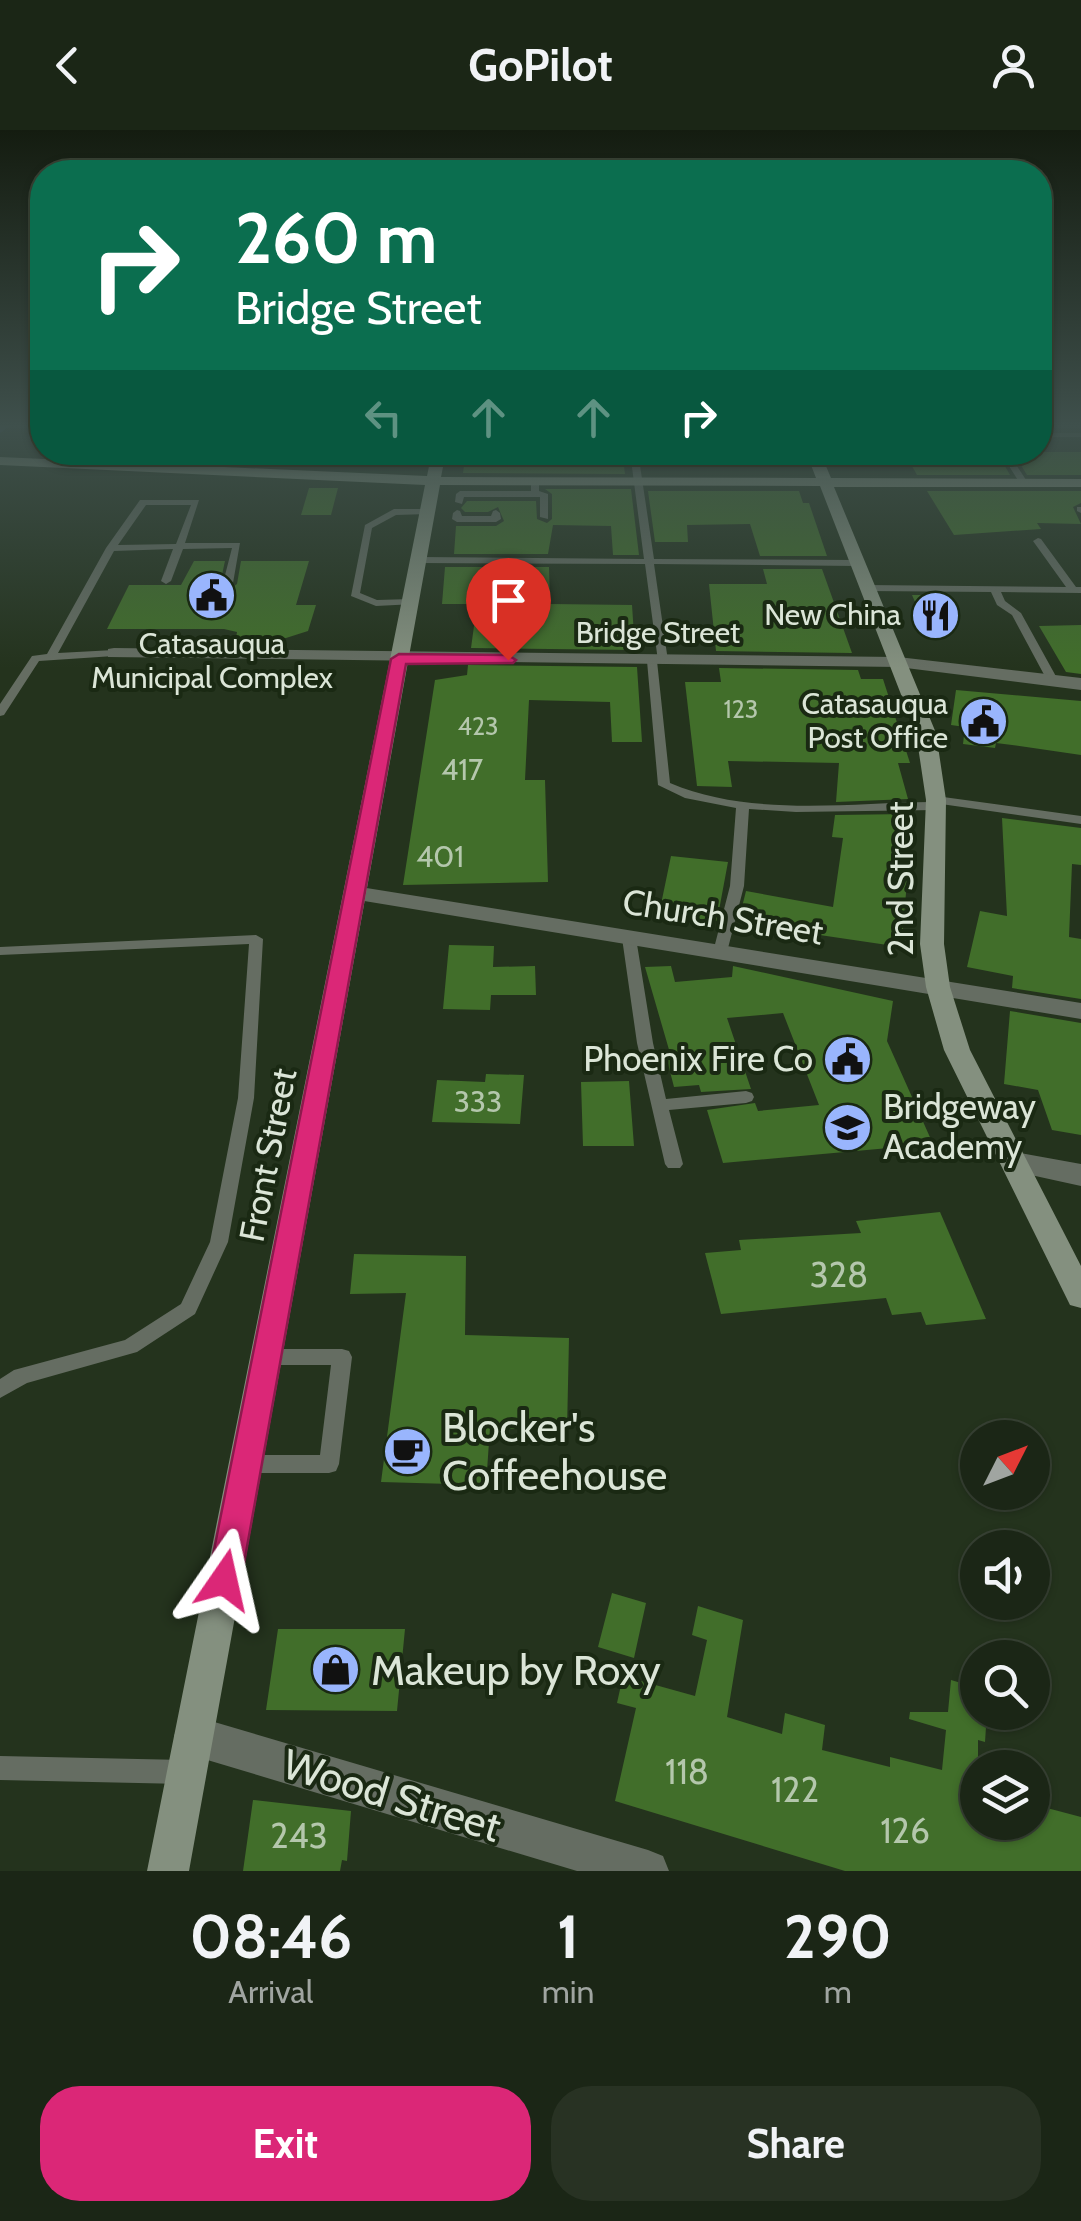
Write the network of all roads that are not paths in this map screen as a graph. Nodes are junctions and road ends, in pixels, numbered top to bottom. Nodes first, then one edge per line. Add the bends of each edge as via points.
1 (141, 505) edge
2 (195, 505) edge
3 (430, 505) edge
4 (459, 505) edge
5 (468, 505) edge
6 (483, 505) edge
7 (496, 505) edge
8 (544, 505) edge
9 (642, 505) edge
10 (833, 505) edge
11 (458, 511) junction
12 (428, 514) junction
13 (545, 517) dead end
14 (1038, 541) dead end
15 (180, 546) junction
16 (111, 548) junction
17 (420, 560) junction
18 (650, 562) junction
19 (857, 563) junction
20 (166, 581) dead end
21 (228, 582) dead end
22 (868, 588) junction
23 (994, 588) junction
24 (1077, 590) edge
25 (411, 602) junction
26 (114, 653) joint
27 (51, 657) junction
28 (399, 659) junction
29 (658, 661) junction
30 (898, 662) junction
31 (1052, 680) junction
32 (1081, 684) edge
33 (0, 713) edge
34 (936, 803) junction
35 (743, 804) junction
36 (1081, 820) edge
37 (354, 894) junction
38 (629, 938) junction
39 (0, 951) edge
40 (720, 952) junction
41 (938, 987) junction
42 (1081, 1011) edge
43 (746, 1097) dead end
44 (660, 1105) junction
45 (1014, 1162) junction
46 (674, 1164) dead end
47 (1081, 1175) edge
48 (1081, 1296) edge
49 (267, 1357) junction
50 (0, 1390) edge
51 (247, 1464) junction
52 (191, 1754) junction
53 (0, 1768) edge
54 (168, 1871) edge
55 (648, 1871) edge

1 - 16 lane
2 - 15 lane
3 - 12 main road, Front Street
4 - 11 lane
5 - 11 lane
6 - 7 lane via 496,519
8 - 13 lane
9 - 18 lane
10 - 19 main road, 2nd Street
11 - 12 lane
12 - 17 main road, Front Street
12 - 25 lane via 394,512 368,527 354,594
14 - 24 lane
15 - 16 lane
15 - 20 lane
15 - 21 lane via 237,545
16 - 27 lane
17 - 18 lane
17 - 25 main road, Front Street
18 - 19 lane
18 - 29 lane
19 - 22 main road, 2nd Street
22 - 23 lane
22 - 30 main road, 2nd Street
23 - 24 lane
23 - 31 lane via 1016,613
25 - 28 main road, Front Street
26 - 27 lane
26 - 28 street, Bridge Street
27 - 33 lane via 36,658
28 - 29 street, Bridge Street
28 - 37 main road, Front Street
29 - 30 street, Bridge Street
29 - 35 lane via 664,785 693,799
30 - 31 street, Bridge Street
30 - 34 main road, 2nd Street via 926,733
31 - 32 street, Bridge Street
34 - 35 lane
34 - 36 lane
34 - 41 main road, 2nd Street via 932,916
35 - 40 lane via 736,886
37 - 38 street, Church Street
37 - 49 main road, Front Street
38 - 40 street, Church Street
38 - 44 lane
39 - 50 lane via 256,938 246,1098 219,1242 188,1309 130,1346 21,1376
40 - 41 street, Church Street
41 - 42 street, Church Street
41 - 45 main road, 2nd Street via 957,1050
43 - 44 lane
44 - 46 lane
45 - 47 street
45 - 48 main road, 2nd Street
49 - 51 main road, Front Street
49 - 51 lane via 342,1357 329,1464
51 - 52 main road, Front Street
52 - 53 lane
52 - 54 main road, Front Street
52 - 55 street, Wood Street

